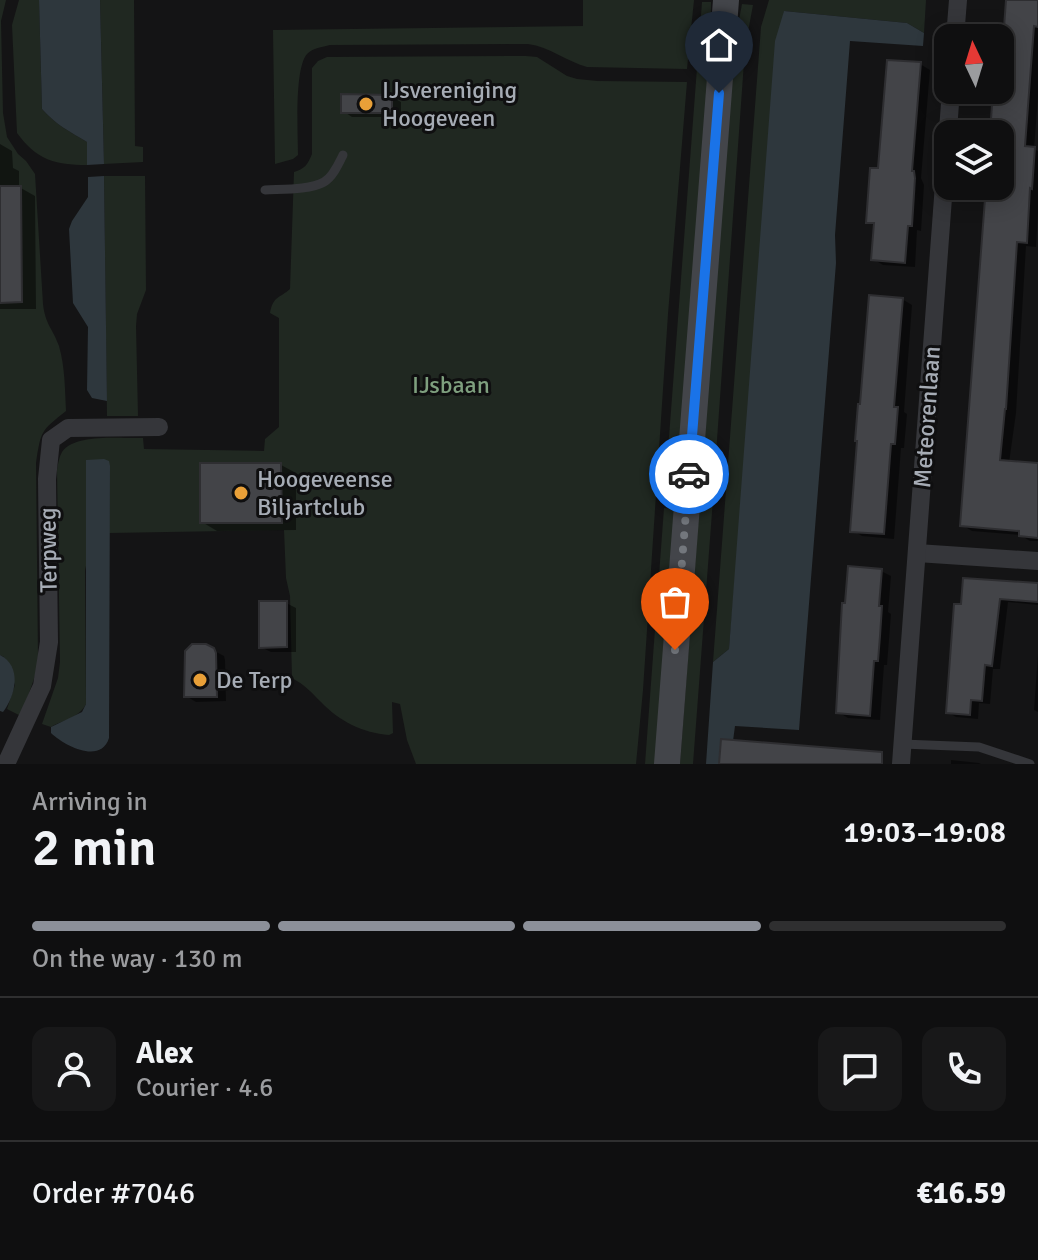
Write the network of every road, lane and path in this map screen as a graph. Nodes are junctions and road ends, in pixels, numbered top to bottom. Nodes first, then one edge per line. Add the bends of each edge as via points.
1 (726, 0) edge
2 (958, 0) edge
3 (956, 24) edge
4 (950, 104) edge
5 (343, 155) dead end
6 (265, 190) dead end
7 (159, 427) dead end
8 (917, 553) junction
9 (1038, 561) edge
10 (902, 744) junction
11 (6, 764) edge
12 (667, 764) edge
13 (901, 764) edge
14 (1030, 764) edge

1 - 12 main road
2 - 3 street
4 - 8 street, Meteorenlaan
5 - 6 lane via 326,182
7 - 11 street, Terpweg via 68,428 51,440 49,642 42,686
8 - 9 street
8 - 10 street, Meteorenlaan
10 - 13 street, Meteorenlaan
10 - 14 lane via 979,747

